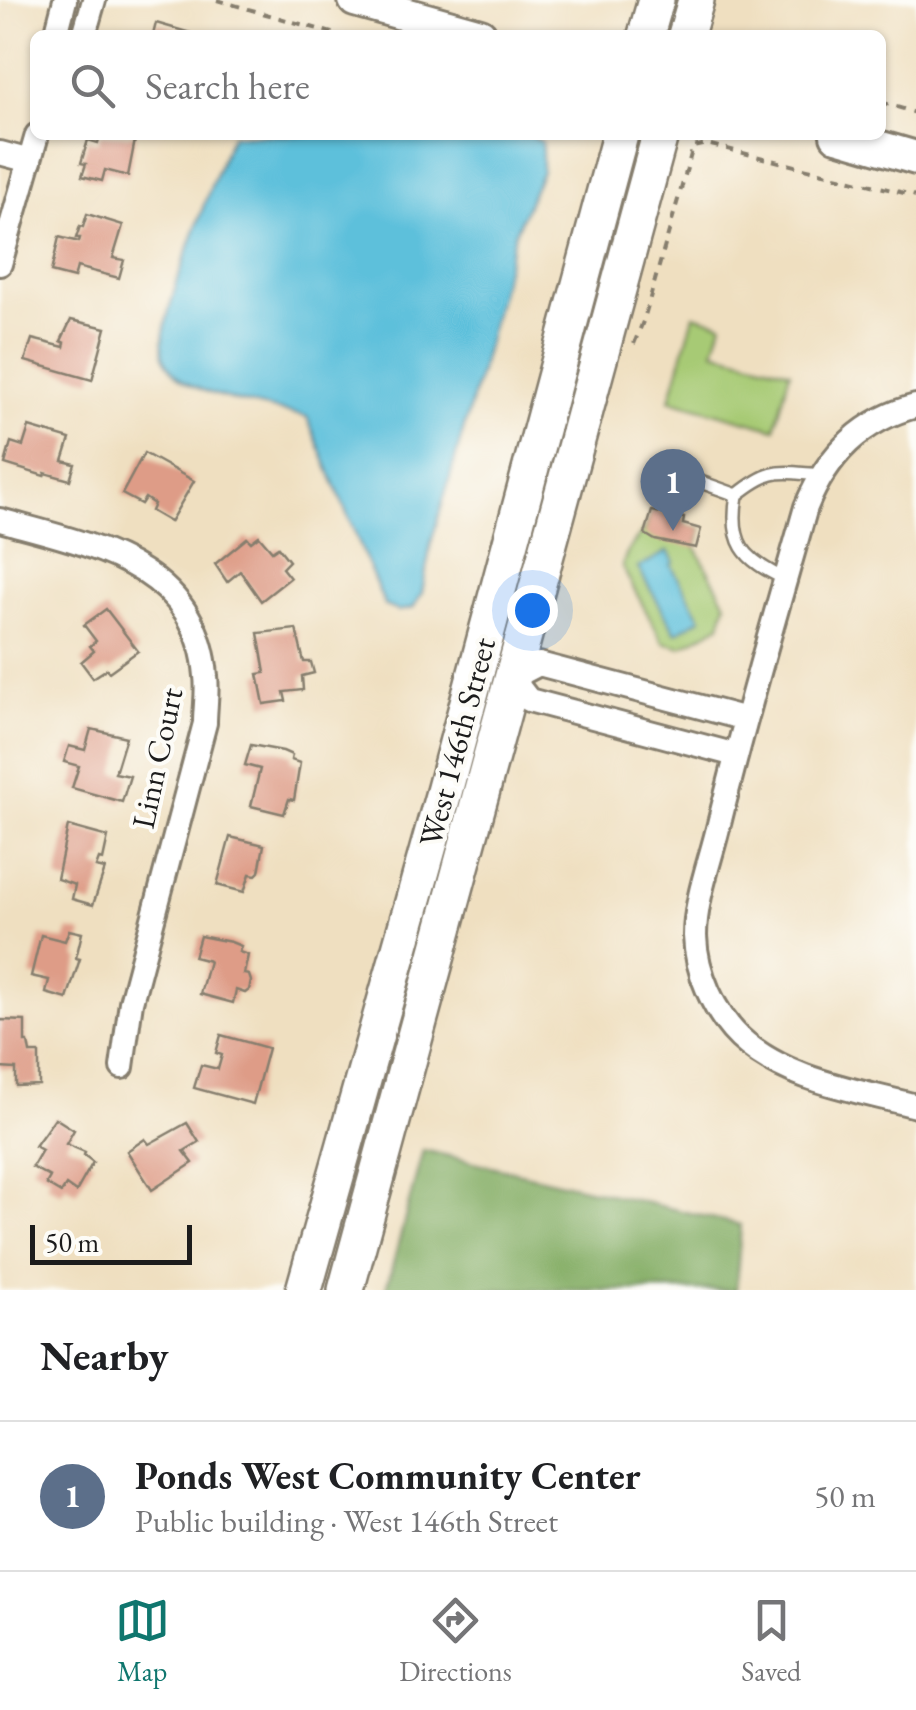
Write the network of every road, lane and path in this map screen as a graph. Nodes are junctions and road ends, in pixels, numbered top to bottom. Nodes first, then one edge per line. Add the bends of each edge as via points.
1 (65, 0) edge
2 (94, 0) edge
3 (217, 0) edge
4 (355, 0) edge
5 (656, 0) edge
6 (696, 0) edge
7 (57, 30) edge
8 (85, 30) edge
9 (322, 30) edge
10 (462, 30) edge
11 (647, 30) edge
12 (687, 30) edge
13 (886, 104) edge
14 (916, 113) edge
15 (36, 140) edge
16 (619, 140) edge
17 (659, 140) edge
18 (853, 140) edge
19 (693, 147) dead end
20 (0, 153) edge
21 (916, 158) edge
22 (30, 161) junction
23 (916, 196) edge
24 (0, 264) edge
25 (916, 406) edge
26 (667, 470) dead end
27 (820, 476) junction
28 (737, 494) junction
29 (0, 520) edge
30 (786, 579) junction
31 (476, 669) junction
32 (512, 678) junction
33 (741, 736) junction
34 (122, 1067) dead end
35 (916, 1106) edge
36 (337, 1169) junction
37 (377, 1180) junction
38 (304, 1290) edge
39 (346, 1290) edge

1 - 7 street
2 - 8 street
3 - 9 path
4 - 10 street
5 - 11 main road
6 - 12 main road
13 - 14 path
15 - 22 street
16 - 31 main road, West 146th Street
17 - 32 main road, West 146th Street
18 - 21 street
19 - 23 path via 707,144
20 - 22 street
22 - 24 street
25 - 27 street via 868,426
26 - 28 lane
27 - 28 lane via 762,475
27 - 30 street
28 - 30 lane via 735,540 752,560
29 - 34 street, Linn Court via 136,565 183,609 202,651 205,723 132,1002
30 - 33 street
31 - 32 street
31 - 36 main road, West 146th Street
32 - 33 street via 530,700
32 - 33 street via 539,664
32 - 37 main road, West 146th Street
33 - 35 street via 695,935 709,993 738,1036 779,1066
36 - 37 main road
36 - 38 main road, West 146th Street
37 - 39 main road, West 146th Street

